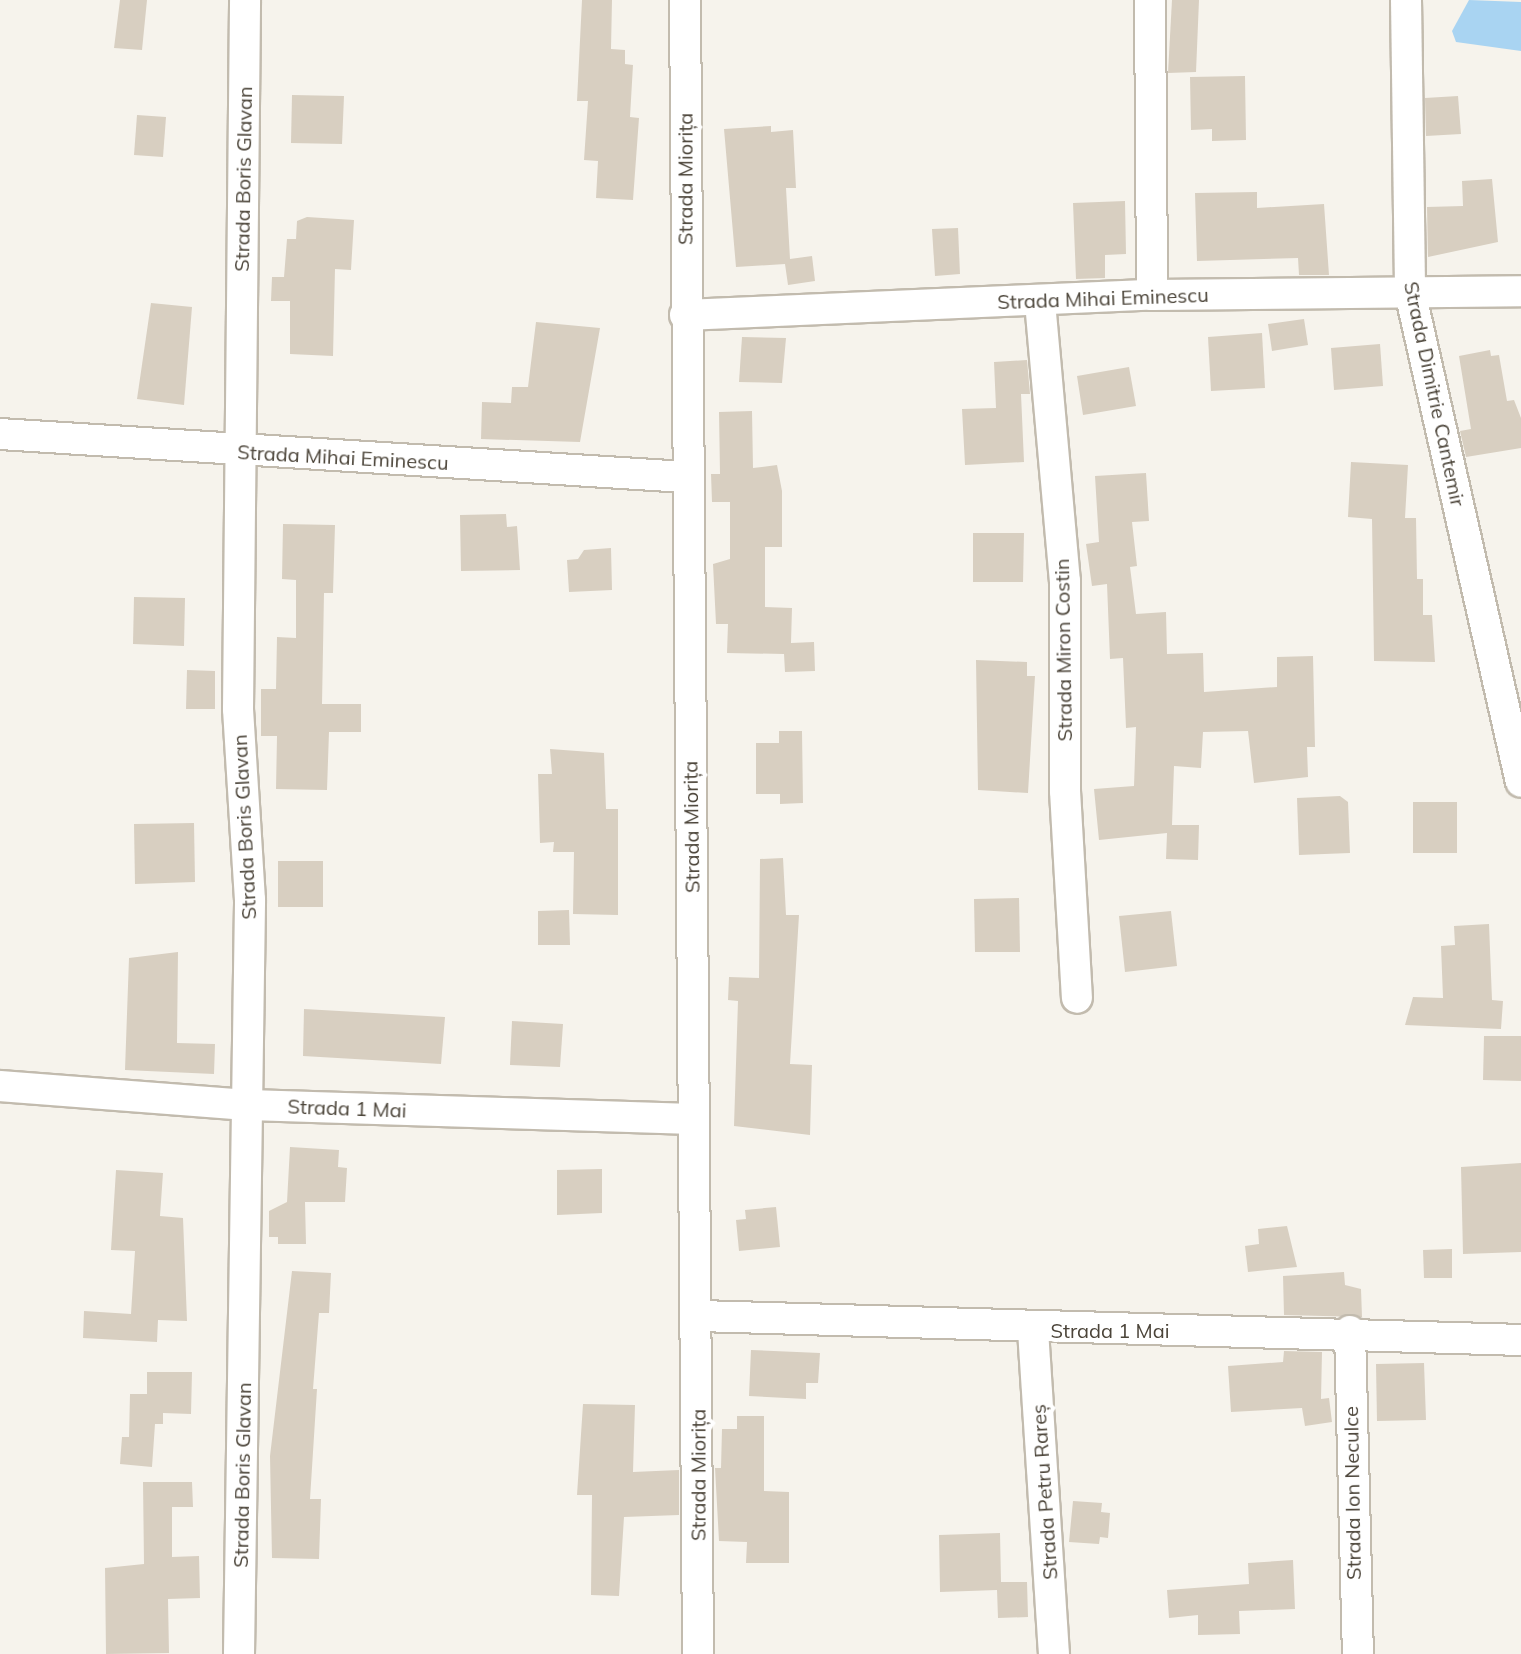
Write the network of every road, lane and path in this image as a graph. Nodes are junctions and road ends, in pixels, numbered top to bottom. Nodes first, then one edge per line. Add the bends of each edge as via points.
1 (245, 0) edge
2 (685, 0) edge
3 (1150, 0) edge
4 (1406, 0) edge
5 (1521, 291) edge
6 (1410, 292) junction
7 (1152, 295) junction
8 (1040, 302) junction
9 (685, 315) junction
10 (0, 434) edge
11 (240, 451) junction
12 (686, 477) junction
13 (1521, 782) edge
14 (1077, 998) dead end
15 (0, 1086) edge
16 (248, 1105) junction
17 (694, 1119) junction
18 (699, 1316) junction
19 (1033, 1330) junction
20 (1350, 1331) junction
21 (1521, 1340) edge
22 (239, 1654) edge
23 (698, 1654) edge
24 (1054, 1654) edge
25 (1358, 1654) edge

1 - 11 street, Strada Boris Glavan
2 - 9 street, Strada Miorița
3 - 7 street
4 - 6 street, Strada Dimitrie Cantemir
5 - 6 street, Strada Mihai Eminescu
6 - 7 street, Strada Mihai Eminescu
6 - 13 street, Strada Dimitrie Cantemir
7 - 8 street, Strada Mihai Eminescu
8 - 9 street, Strada Mihai Eminescu via 867,303
8 - 14 street, Strada Miron Costin via 1065,581 1065,791
9 - 12 street, Strada Miorița
10 - 11 street, Strada Mihai Eminescu
11 - 12 street, Strada Mihai Eminescu
11 - 16 street, Strada Boris Glavan via 238,709 250,900
12 - 17 street, Strada Miorița
15 - 16 street, Strada 1 Mai
16 - 17 street, Strada 1 Mai
16 - 22 street, Strada Boris Glavan
17 - 18 street, Strada Miorița
18 - 19 street, Strada 1 Mai
18 - 23 street, Strada Miorița
19 - 20 street, Strada 1 Mai
19 - 24 street, Strada Petru Rareș
20 - 21 street, Strada 1 Mai
20 - 25 street, Strada Ion Neculce

